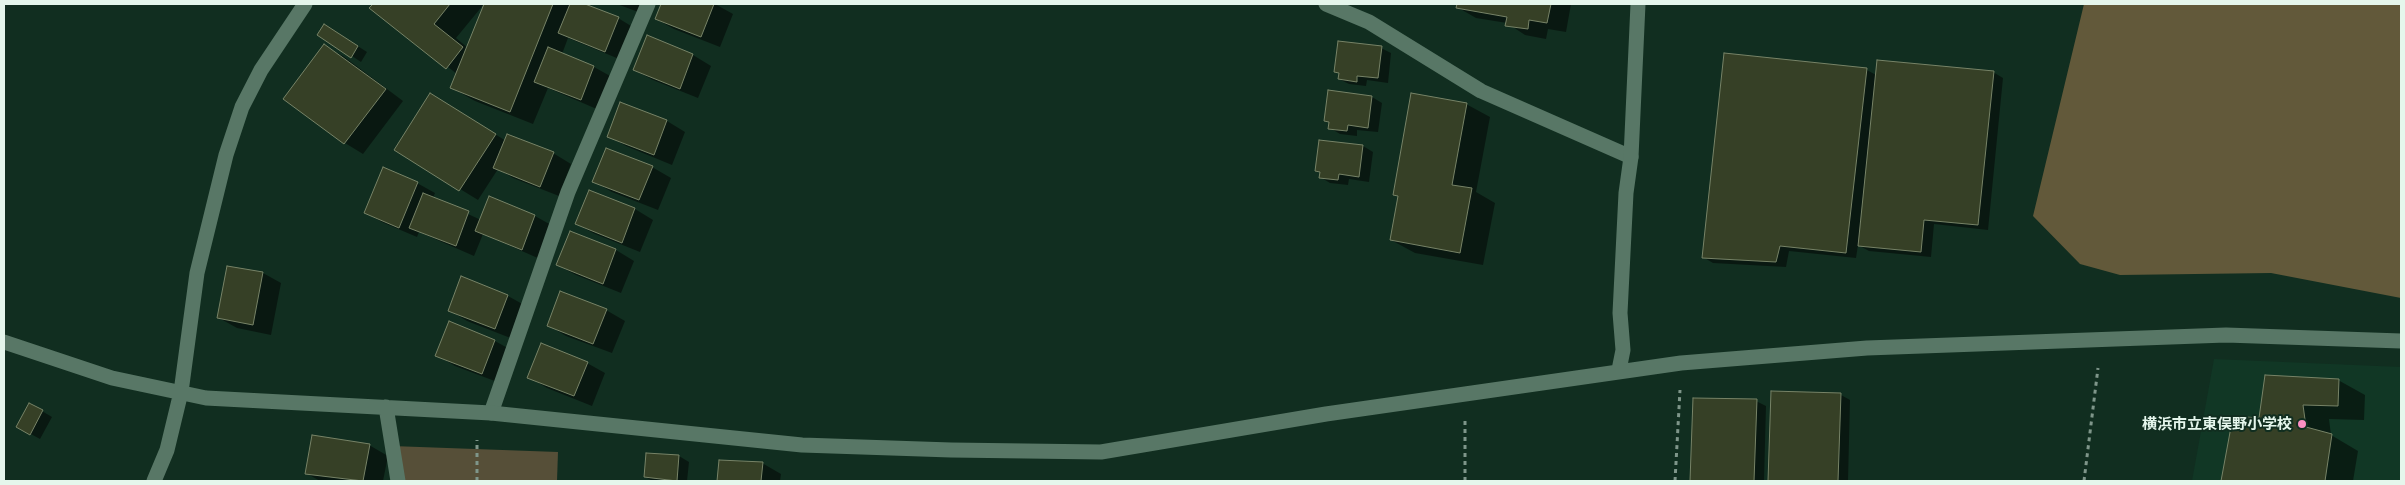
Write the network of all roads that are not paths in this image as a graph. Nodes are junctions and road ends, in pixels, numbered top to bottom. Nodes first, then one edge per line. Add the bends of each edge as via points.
1 (305, 4) edge
2 (648, 4) edge
3 (1326, 4) edge
4 (1638, 4) edge
5 (1631, 158) junction
6 (2401, 341) edge
7 (4, 342) edge
8 (1619, 370) junction
9 (181, 392) junction
10 (386, 407) junction
11 (484, 413) junction
12 (154, 481) edge
13 (398, 481) edge

1 - 9 street via 261,70 242,107 226,155 198,273
2 - 11 street via 568,192
3 - 5 street via 1369,22 1481,91
4 - 5 street
5 - 8 street via 1620,314 1623,350
6 - 8 street via 2226,335 1867,348
7 - 9 street via 112,378
8 - 11 street via 1101,452 802,445
9 - 10 street via 206,398
9 - 12 street via 167,450
10 - 11 street
10 - 13 street

